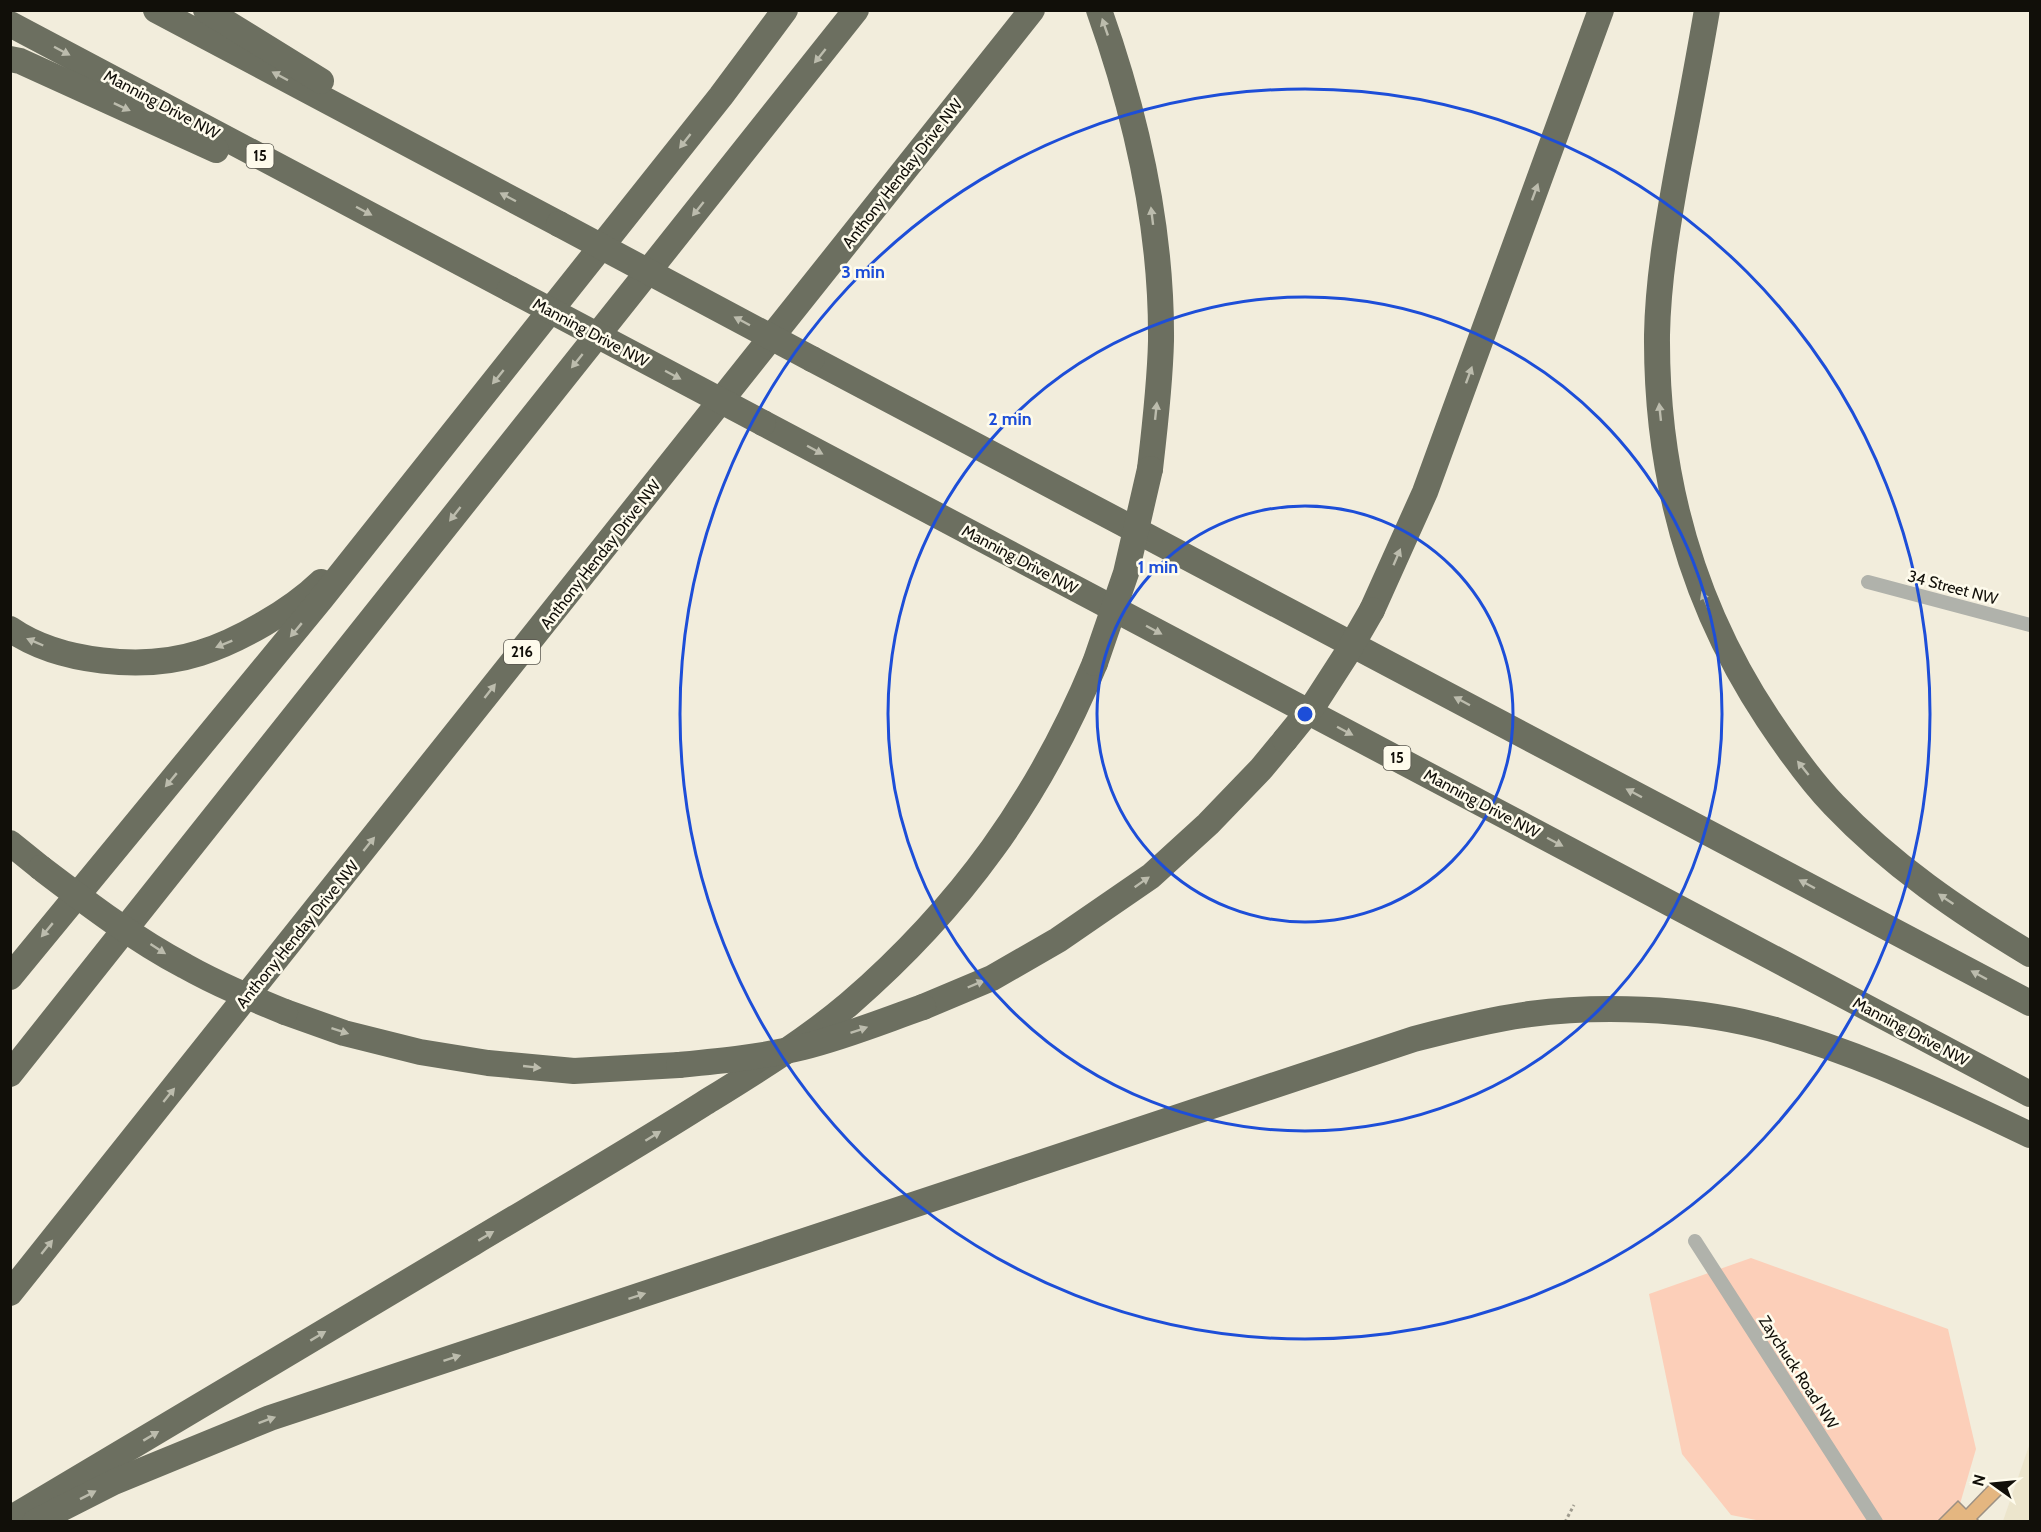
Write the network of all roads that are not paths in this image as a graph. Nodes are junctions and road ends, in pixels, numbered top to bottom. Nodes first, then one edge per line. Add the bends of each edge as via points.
1 (156, 10) edge
2 (206, 10) edge
3 (767, 10) edge
4 (785, 10) edge
5 (856, 10) edge
6 (1032, 10) edge
7 (1100, 10) edge
8 (1601, 10) edge
9 (1707, 10) edge
10 (10, 24) edge
11 (10, 59) edge
12 (721, 96) junction
13 (398, 138) junction
14 (323, 189) junction
15 (385, 519) junction
16 (1868, 582) dead end
17 (2031, 625) edge
18 (10, 629) edge
19 (10, 843) edge
20 (2031, 954) edge
21 (10, 977) edge
22 (2031, 1003) edge
23 (10, 1074) edge
24 (2031, 1094) edge
25 (2031, 1135) edge
26 (1695, 1241) dead end
27 (10, 1293) edge
28 (10, 1519) edge
29 (35, 1521) edge
30 (1876, 1521) edge

13 -> 1 highway
2 - 13 highway via 310,73
3 - 12 highway
4 - 12 highway
5 -> 23 highway
27 -> 6 highway, Anthony Henday Drive NW / 216
28 -> 7 highway, bridge via 639,1144 798,1043 846,1006 933,923 1012,822 1045,769 1095,663 1126,573 1150,469 1157,405 1161,340 1152,212 1132,115
19 -> 8 highway, bridge via 104,915 182,965 229,989 344,1033 420,1052 488,1063 574,1071 739,1059 839,1036 992,978 1151,876 1208,825 1285,741 1346,655 1372,610 1425,492
20 -> 9 highway via 1905,870 1835,806 1801,767 1746,686 1720,638 1681,533 1665,456 1658,391 1660,289
10 -> 14 highway, Manning Drive NW / 15
11 -> 14 highway via 215,150
12 -> 15 highway
22 -> 13 highway, bridge
14 -> 24 highway, Manning Drive NW / 15, bridge
15 -> 18 highway via 311,592 238,638 198,654 160,661 119,662 81,657 48,648
15 -> 21 highway
16 - 17 street, 34 Street NW
29 -> 25 highway via 114,1482 270,1418 1414,1038 1472,1025 1530,1014 1601,1009 1713,1017 1756,1025 1859,1058
26 - 30 street, Zaychuck Road NW

